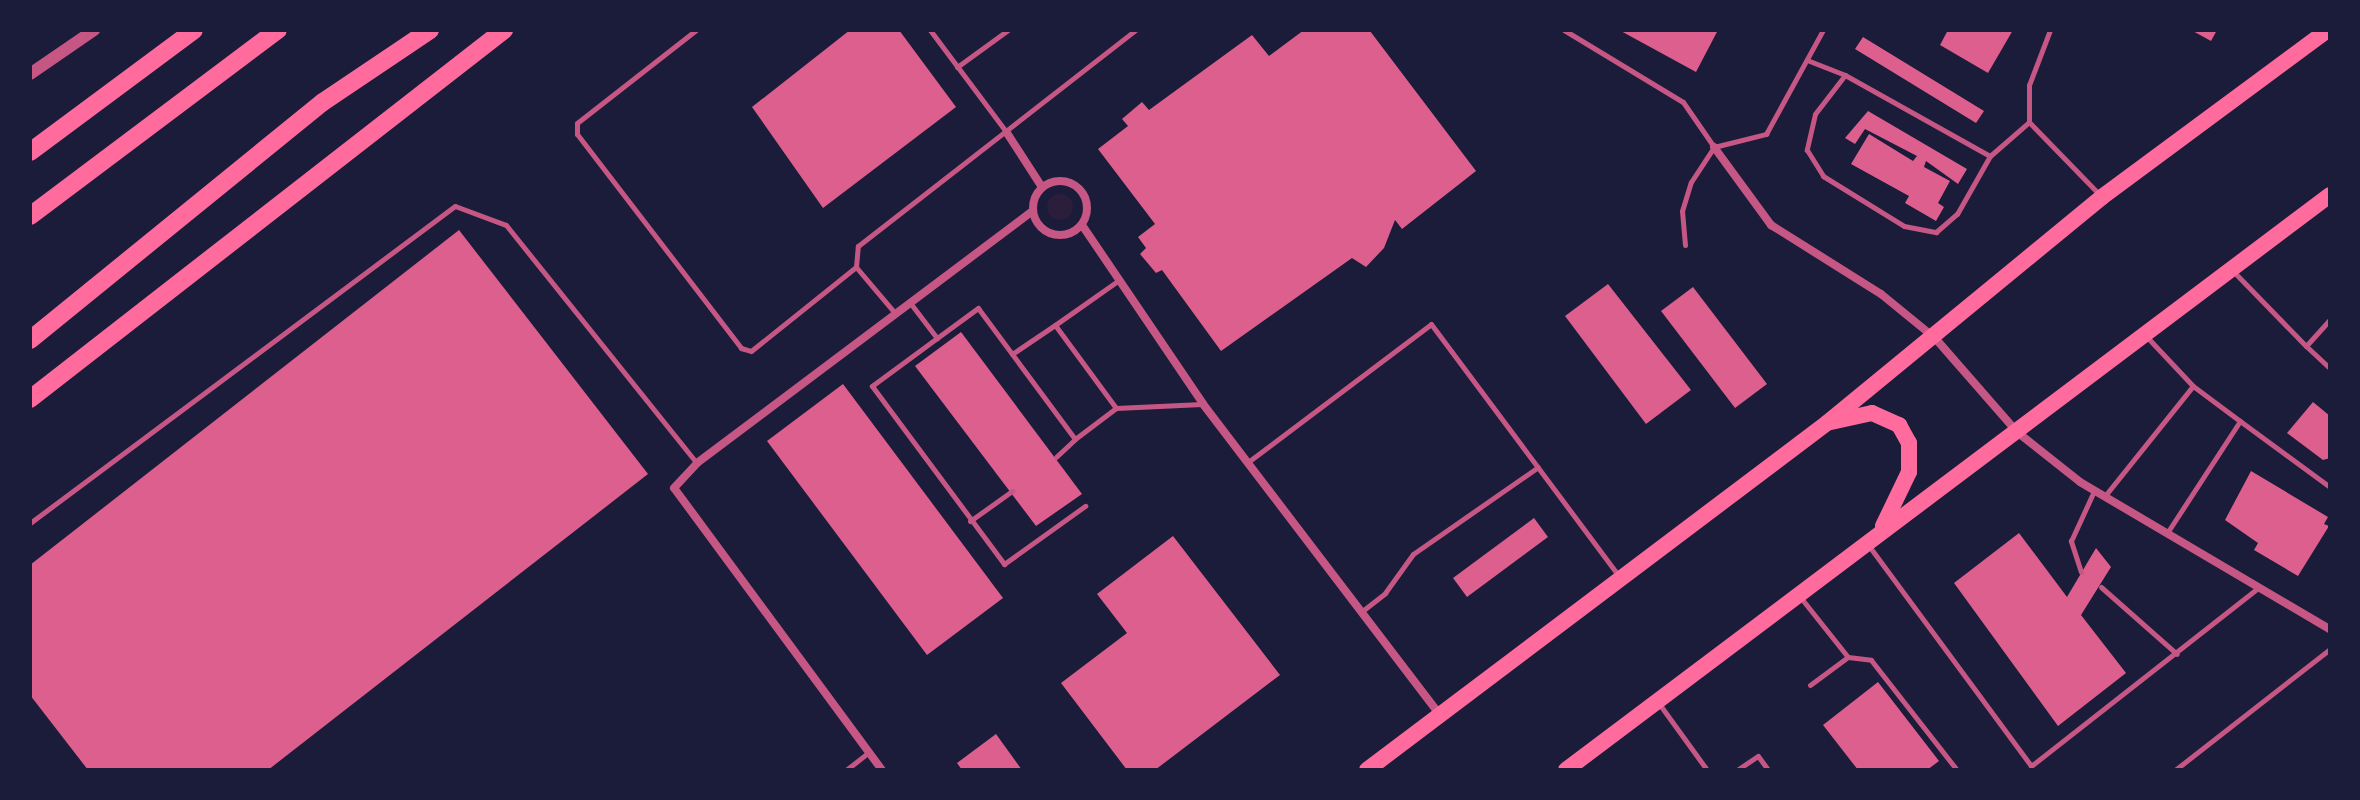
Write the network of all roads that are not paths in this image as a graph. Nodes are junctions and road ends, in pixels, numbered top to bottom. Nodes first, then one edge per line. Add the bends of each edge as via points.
1 (94, 30) edge
2 (194, 30) edge
3 (278, 30) edge
4 (430, 30) edge
5 (504, 30) edge
6 (696, 30) edge
7 (930, 30) edge
8 (1008, 30) edge
9 (1135, 30) edge
10 (1564, 30) edge
11 (1823, 30) edge
12 (2050, 30) edge
13 (2328, 30) edge
14 (1807, 60) junction
15 (957, 67) junction
16 (32, 69) edge
17 (1845, 75) junction
18 (2029, 122) junction
19 (1007, 133) junction
20 (1714, 147) junction
21 (30, 152) edge
22 (1990, 156) junction
23 (1042, 187) junction
24 (2330, 195) edge
25 (2102, 197) junction
26 (1033, 211) junction
27 (30, 216) edge
28 (1082, 225) junction
29 (1685, 245) dead end
30 (856, 267) junction
31 (2231, 269) junction
32 (1119, 280) junction
33 (911, 303) junction
34 (895, 313) junction
35 (2330, 319) edge
36 (1055, 325) junction
37 (2145, 335) junction
38 (937, 338) junction
39 (1935, 338) junction
40 (30, 340) edge
41 (2306, 346) junction
42 (1012, 354) junction
43 (2330, 368) edge
44 (2193, 386) junction
45 (30, 399) edge
46 (1203, 404) junction
47 (1116, 408) junction
48 (2240, 421) junction
49 (1827, 423) junction
50 (2017, 432) junction
51 (1075, 439) junction
52 (1056, 457) dead end
53 (697, 463) junction
54 (1248, 463) junction
55 (1538, 467) junction
56 (2330, 487) edge
57 (1012, 491) dead end
58 (2094, 491) junction
59 (2104, 497) junction
60 (1085, 506) dead end
61 (970, 521) junction
62 (30, 523) edge
63 (1880, 531) junction
64 (2167, 534) junction
65 (1866, 542) junction
66 (2081, 572) dead end
67 (1620, 578) junction
68 (2101, 587) dead end
69 (2259, 587) junction
70 (1798, 594) junction
71 (1361, 612) junction
72 (2330, 629) edge
73 (2330, 649) edge
74 (2177, 654) junction
75 (1848, 657) junction
76 (1810, 685) dead end
77 (1657, 701) junction
78 (1440, 715) junction
79 (869, 752) junction
80 (2033, 768) edge
81 (846, 770) edge
82 (882, 770) edge
83 (1367, 770) edge
84 (1566, 770) edge
85 (1707, 770) edge
86 (1737, 770) edge
87 (1768, 770) edge
88 (1957, 770) edge
89 (2175, 770) edge

1 - 16 street
2 - 21 highway
3 - 27 highway
4 - 40 highway via 323,102
5 - 45 highway
6 - 30 lane via 577,123 585,147 741,348 751,351
7 - 15 lane
8 - 15 lane
9 - 19 lane
10 - 20 lane via 1683,102
11 - 14 lane
12 - 18 lane via 2029,85
13 - 25 main road
14 - 17 lane
14 - 20 lane via 1766,134
15 - 19 lane
17 - 22 lane
17 - 22 lane via 1815,114 1807,150 1823,176 1904,226 1936,232 1957,214
18 - 22 lane
18 - 25 lane
19 - 23 street
19 - 30 lane via 858,246
20 - 29 lane via 1691,182 1682,211
20 - 39 street via 1771,225 1881,294
23 - 26 street
23 - 28 street via 1067,181 1082,191 1088,208
24 - 31 main road
25 - 39 main road
26 - 28 street via 1041,228 1057,236
26 - 33 street
28 - 32 street
30 - 34 lane
31 - 37 main road
31 - 41 lane
32 - 36 lane
32 - 46 street
33 - 34 street
33 - 38 lane
34 - 53 street
35 - 41 lane
36 - 42 lane
36 - 47 lane
37 - 44 lane
37 - 50 main road
38 - 42 lane via 978,308
38 - 61 lane via 872,386
39 - 49 main road
39 - 50 street
41 - 43 lane
42 - 51 lane
44 - 48 lane
44 - 59 lane
46 - 47 lane
46 - 54 street
47 - 51 lane
48 - 56 lane
48 - 64 lane
49 - 63 main road via 1872,413 1899,425 1909,443 1909,472
49 - 67 main road
50 - 58 street
50 - 63 main road
51 - 52 lane
53 - 62 lane via 506,225 455,206
53 - 79 street via 674,488
54 - 55 lane via 1431,324
54 - 71 street
55 - 67 lane
55 - 71 lane via 1413,554 1385,593
57 - 61 lane
58 - 59 street
58 - 66 lane via 2071,541
59 - 64 street
60 - 61 lane via 1004,564
63 - 65 main road
64 - 69 street
65 - 70 main road
65 - 80 lane
67 - 78 main road
68 - 74 lane
69 - 72 street
69 - 74 lane
70 - 75 lane
70 - 77 main road
71 - 78 street
73 - 89 lane
74 - 80 lane
75 - 76 lane
75 - 88 lane via 1871,660
77 - 84 main road
77 - 85 lane
78 - 83 main road
79 - 81 lane
79 - 82 street
86 - 87 lane via 1758,756

